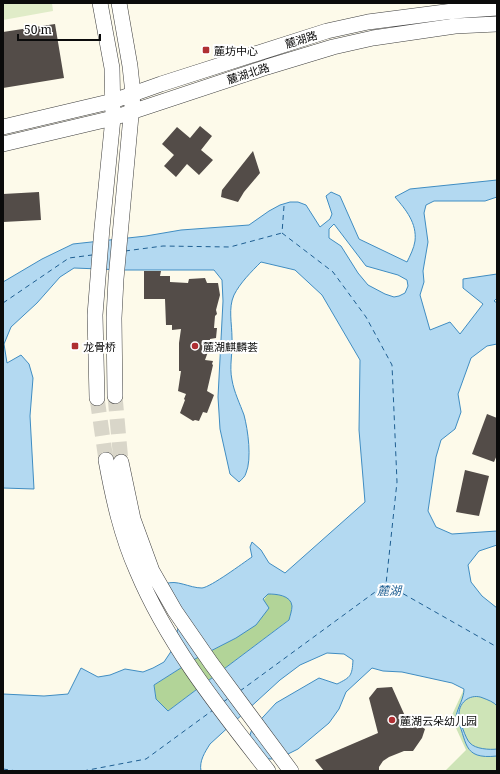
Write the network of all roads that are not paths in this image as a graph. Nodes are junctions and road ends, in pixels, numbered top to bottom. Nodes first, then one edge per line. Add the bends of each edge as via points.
1 (100, 3) edge
2 (119, 3) edge
3 (497, 8) edge
4 (467, 10) junction
5 (438, 13) junction
6 (497, 24) edge
7 (468, 26) junction
8 (440, 29) junction
9 (134, 94) junction
10 (113, 101) junction
11 (133, 112) junction
12 (114, 118) junction
13 (3, 127) edge
14 (3, 144) edge
15 (115, 396) tunnel mouth
16 (98, 398) tunnel mouth
17 (106, 460) tunnel mouth
18 (121, 462) tunnel mouth
19 (122, 507) junction
20 (288, 767) edge
21 (268, 771) edge

1 - 10 street via 112,68
2 - 9 street
3 - 4 street, 麓湖路
4 - 5 street, 麓湖路
4 - 7 street
5 - 8 street
5 - 9 street, 麓湖路 via 368,22 327,31
6 - 7 street, 麓湖北路
7 - 8 street, 麓湖北路
8 - 11 street, 麓湖北路 via 372,38 333,47
9 - 10 street, 麓湖路
9 - 11 street
10 - 12 street
10 - 13 street, 麓湖路
11 - 12 street, 麓湖北路
11 - 15 street via 116,279
12 - 14 street, 麓湖北路
12 - 16 street via 95,316
17 - 19 street
18 - 19 street
19 - 20 street via 152,571 175,611
19 - 21 street via 137,571 163,623 194,674

